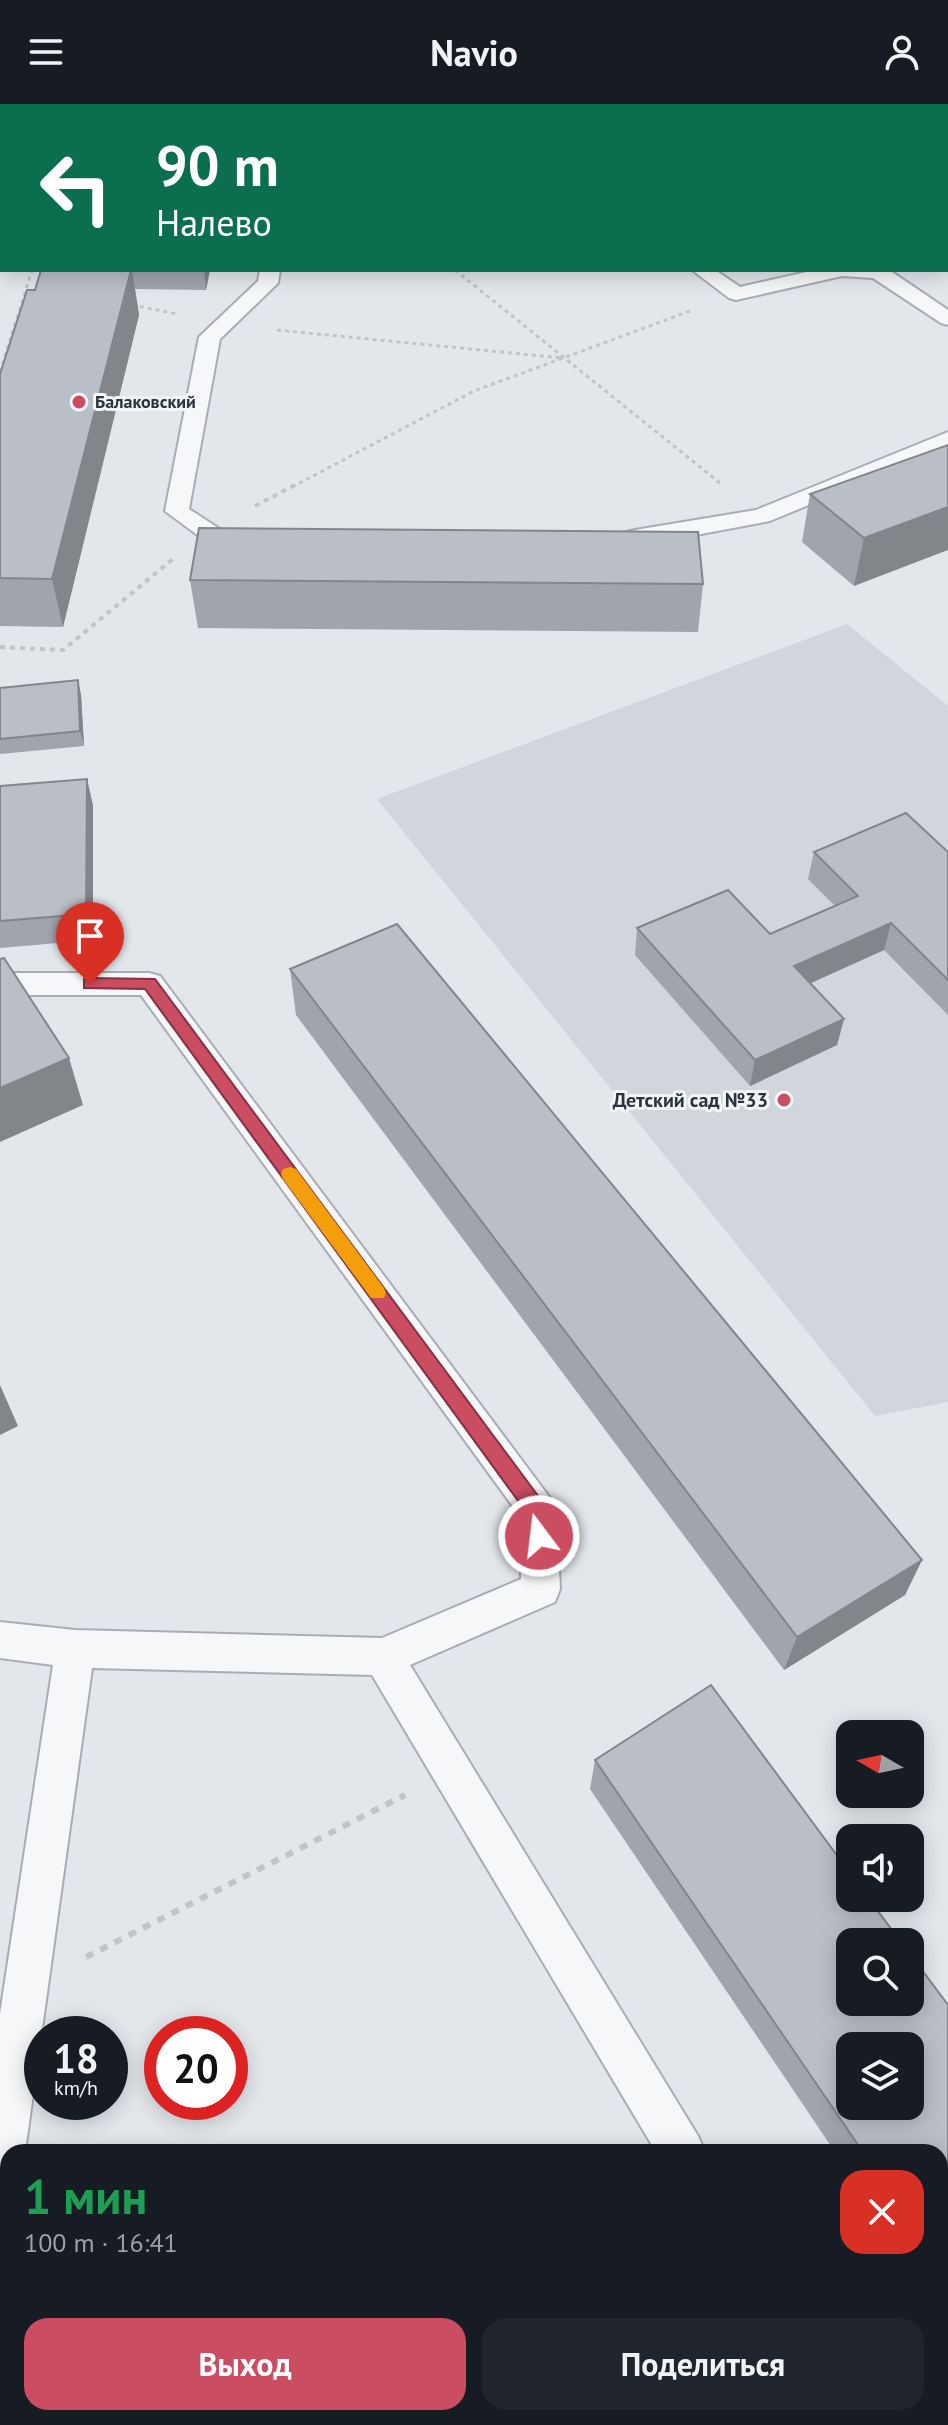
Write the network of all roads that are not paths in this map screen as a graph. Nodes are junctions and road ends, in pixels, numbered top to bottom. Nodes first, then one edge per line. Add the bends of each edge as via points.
1 (270, 272) edge
2 (705, 272) edge
3 (833, 272) edge
4 (878, 272) edge
5 (948, 319) edge
6 (948, 439) edge
7 (605, 537) edge
8 (271, 542) edge
9 (0, 984) edge
10 (0, 1640) edge
11 (75, 1649) junction
12 (383, 1657) junction
13 (3, 2144) edge
14 (677, 2144) edge

1 - 8 lane via 268,283 210,337 177,511 224,543
2 - 3 lane via 736,294
4 - 5 lane
6 - 7 lane via 762,516 653,536
9 - 12 lane via 149,984 537,1510 541,1589
10 - 11 lane
11 - 12 lane
11 - 13 lane
12 - 14 lane

